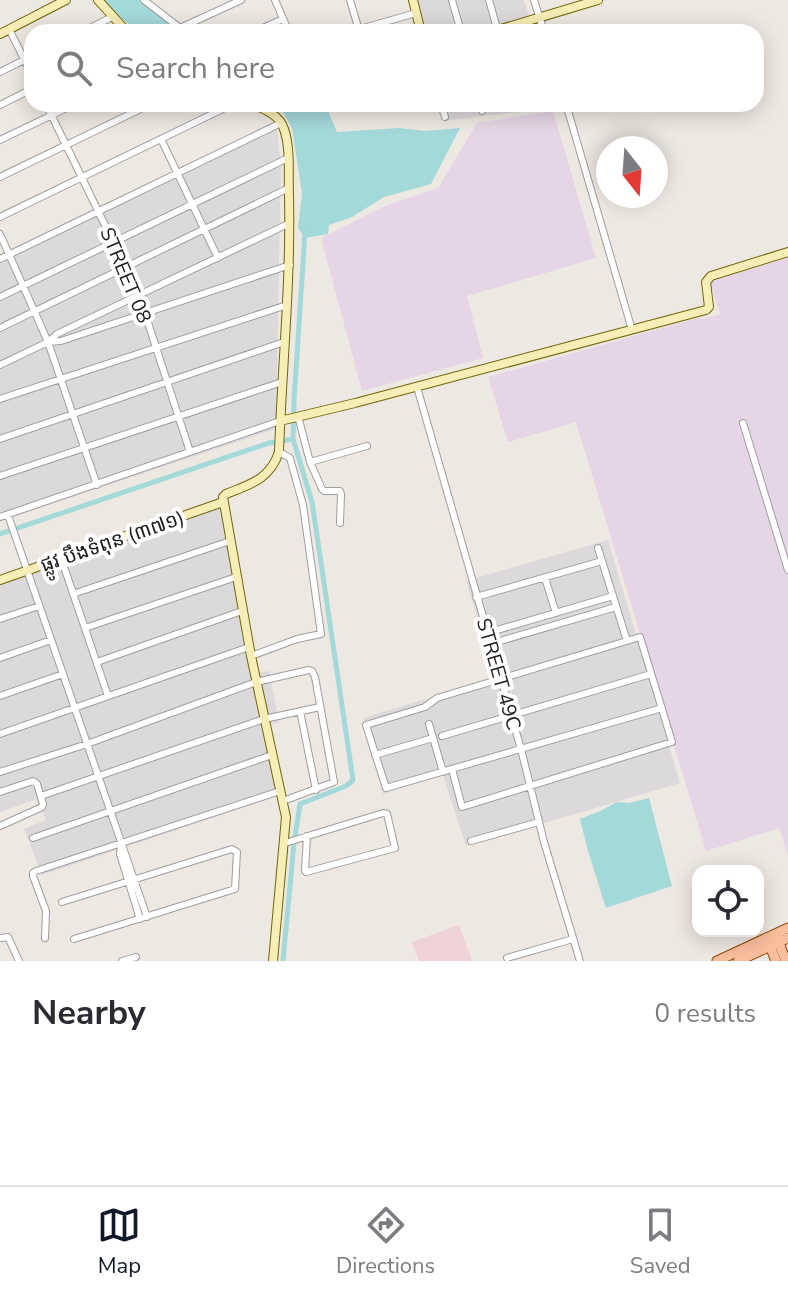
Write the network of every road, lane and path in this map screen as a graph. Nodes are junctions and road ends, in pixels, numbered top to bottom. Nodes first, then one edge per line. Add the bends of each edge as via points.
1 (66, 0) edge
2 (98, 0) edge
3 (160, 0) edge
4 (241, 0) edge
5 (275, 0) edge
6 (350, 0) edge
7 (413, 0) edge
8 (452, 0) edge
9 (489, 0) edge
10 (534, 0) edge
11 (598, 0) edge
12 (147, 2) edge
13 (416, 13) junction
14 (112, 17) junction
15 (540, 18) junction
16 (283, 19) junction
17 (98, 24) edge
18 (119, 24) edge
19 (175, 24) edge
20 (195, 24) edge
21 (272, 24) edge
22 (285, 24) edge
23 (357, 24) edge
24 (378, 24) edge
25 (419, 24) edge
26 (459, 24) edge
27 (494, 24) edge
28 (519, 24) edge
29 (542, 24) edge
30 (9, 29) junction
31 (0, 34) edge
32 (24, 52) edge
33 (24, 60) edge
34 (0, 72) edge
35 (24, 93) edge
36 (0, 105) edge
37 (50, 112) edge
38 (58, 112) edge
39 (134, 112) edge
40 (217, 112) edge
41 (267, 112) edge
42 (443, 112) edge
43 (568, 112) edge
44 (52, 115) junction
45 (445, 117) dead end
46 (281, 123) junction
47 (161, 139) junction
48 (0, 140) edge
49 (66, 144) junction
50 (288, 158) junction
51 (177, 173) junction
52 (0, 177) edge
53 (82, 177) junction
54 (289, 188) junction
55 (192, 204) junction
56 (99, 211) junction
57 (0, 217) edge
58 (290, 223) junction
59 (204, 229) junction
60 (0, 234) edge
61 (114, 242) junction
62 (788, 252) edge
63 (10, 254) junction
64 (218, 258) junction
65 (0, 259) edge
66 (290, 265) junction
67 (126, 267) junction
68 (24, 285) junction
69 (139, 295) junction
70 (0, 297) edge
71 (287, 305) junction
72 (35, 311) junction
73 (144, 312) junction
74 (0, 328) edge
75 (632, 330) junction
76 (48, 342) junction
77 (284, 342) junction
78 (155, 348) junction
79 (0, 365) edge
80 (61, 379) junction
81 (282, 382) junction
82 (166, 383) junction
83 (417, 387) junction
84 (0, 399) edge
85 (72, 414) junction
86 (178, 417) junction
87 (295, 417) junction
88 (280, 421) junction
89 (743, 423) dead end
90 (0, 439) edge
91 (279, 444) junction
92 (367, 446) dead end
93 (83, 448) junction
94 (190, 452) junction
95 (310, 462) junction
96 (0, 476) edge
97 (97, 485) junction
98 (223, 502) junction
99 (4, 517) edge
100 (340, 523) dead end
101 (230, 541) junction
102 (598, 548) dead end
103 (61, 558) junction
104 (602, 561) junction
105 (27, 570) junction
106 (788, 570) edge
107 (236, 577) junction
108 (545, 578) junction
109 (0, 580) edge
110 (73, 594) junction
111 (613, 596) junction
112 (476, 597) junction
113 (39, 606) junction
114 (616, 607) junction
115 (242, 611) junction
116 (556, 613) junction
117 (0, 619) edge
118 (564, 623) junction
119 (554, 625) junction
120 (85, 628) junction
121 (487, 633) junction
122 (51, 640) junction
123 (627, 641) junction
124 (490, 644) junction
125 (250, 651) junction
126 (0, 658) edge
127 (97, 662) junction
128 (63, 674) junction
129 (651, 674) junction
130 (500, 679) junction
131 (256, 682) junction
132 (0, 696) edge
133 (108, 696) junction
134 (320, 707) junction
135 (74, 708) junction
136 (662, 708) junction
137 (300, 711) junction
138 (511, 715) junction
139 (264, 719) junction
140 (429, 724) dead end
141 (0, 734) edge
142 (442, 736) dead end
143 (433, 738) junction
144 (87, 744) junction
145 (521, 749) junction
146 (272, 755) junction
147 (375, 755) junction
148 (452, 769) junction
149 (0, 772) edge
150 (443, 772) junction
151 (97, 775) junction
152 (530, 785) junction
153 (316, 790) junction
154 (0, 792) edge
155 (41, 796) junction
156 (281, 796) junction
157 (110, 811) junction
158 (539, 822) junction
159 (0, 826) edge
160 (305, 837) junction
161 (33, 838) dead end
162 (471, 841) dead end
163 (287, 842) junction
164 (121, 843) junction
165 (132, 880) junction
166 (62, 902) dead end
167 (144, 918) junction
168 (788, 928) edge
169 (0, 938) edge
170 (45, 938) dead end
171 (74, 939) dead end
172 (573, 939) junction
173 (776, 940) edge
174 (136, 957) dead end
175 (507, 958) dead end
176 (17, 960) edge
177 (122, 961) edge
178 (273, 961) edge
179 (580, 961) edge
180 (717, 961) edge
181 (738, 961) edge
182 (776, 961) edge
183 (786, 961) edge

1 - 30 street
2 - 14 street
3 - 12 street
4 - 20 street
5 - 16 street
6 - 23 street
7 - 13 street
8 - 26 street
9 - 27 street
10 - 15 street
11 - 15 street
12 - 19 street
13 - 24 street
13 - 25 street
14 - 17 street
14 - 18 street
15 - 28 street
15 - 29 street
16 - 21 street
16 - 22 street
30 - 31 street
30 - 32 street
33 - 34 street
35 - 36 street
37 - 44 street, STREET 08
38 - 44 street
39 - 49 street
40 - 47 street
41 - 46 street
42 - 45 street
43 - 75 street
44 - 48 street
44 - 49 street, STREET 08
46 - 50 street
46 - 51 street
47 - 51 street
47 - 53 street
49 - 52 street
49 - 53 street, STREET 08
50 - 54 street
50 - 55 street
51 - 55 street
51 - 56 street
53 - 56 street, STREET 08
53 - 57 street
54 - 58 street
54 - 59 street
55 - 59 street
55 - 61 street
56 - 61 street, STREET 08
56 - 63 street
58 - 64 street
58 - 66 street
59 - 64 street
59 - 67 street
60 - 63 street
61 - 67 street, STREET 08
61 - 68 street
62 - 75 street via 711,276 706,282 708,309
63 - 65 street
63 - 68 street
64 - 69 street
66 - 71 street
66 - 73 street
67 - 69 street, STREET 08
67 - 72 street
68 - 70 street
68 - 72 street
69 - 73 street, STREET 08
69 - 76 street
71 - 77 street
71 - 78 street
72 - 74 street
72 - 76 street
73 - 76 street
73 - 78 street, STREET 08
75 - 83 street
76 - 79 street
76 - 80 street
77 - 81 street
77 - 82 street
78 - 80 street
78 - 82 street, STREET 08
80 - 84 street
80 - 85 street
81 - 86 street
81 - 88 street
82 - 85 street
82 - 86 street, STREET 08
83 - 87 street
83 - 112 street, STREET 49C
85 - 90 street
85 - 93 street
86 - 93 street
86 - 94 street, STREET 08
87 - 88 street
87 - 95 street
88 - 91 street
88 - 94 street
89 - 106 street
91 - 98 street, ផ្លូវ បឹងទំពុន (៣៧១) via 269,472 226,494
91 - 125 street via 290,458 303,505 321,634
92 - 95 street
93 - 96 street
93 - 97 street
94 - 97 street
95 - 100 street via 324,491 340,491
97 - 99 street
98 - 101 street
98 - 103 street, ផ្លូវ បឹងទំពុន (៣៧១)
99 - 105 street
101 - 107 street
101 - 110 street
102 - 104 street
103 - 105 street, ផ្លូវ បឹងទំពុន (៣៧១)
103 - 110 street
104 - 108 street
104 - 111 street
105 - 109 street, ផ្លូវ បឹងទំពុន (៣៧១)
105 - 113 street
107 - 115 street
107 - 120 street
108 - 112 street
108 - 116 street
110 - 120 street
111 - 114 street
111 - 116 street
112 - 121 street, STREET 49C
113 - 117 street
113 - 122 street
114 - 118 street
114 - 123 street
115 - 125 street
115 - 127 street
116 - 118 street
116 - 119 street
116 - 121 street
118 - 119 street
119 - 124 street
120 - 127 street
121 - 124 street, STREET 49C
122 - 126 street
122 - 128 street
123 - 129 street via 640,637
123 - 130 street
124 - 130 street, STREET 49C
125 - 131 street
125 - 133 street
127 - 133 street
128 - 132 street
128 - 135 street
129 - 136 street
129 - 138 street
130 - 138 street, STREET 49C
130 - 147 street via 367,725
131 - 134 street via 312,671
131 - 139 street
131 - 144 street
133 - 135 street
134 - 137 street
134 - 153 street via 335,777 332,784
135 - 141 street
135 - 144 street
136 - 145 street
136 - 152 street via 672,742
137 - 139 street
137 - 153 street
138 - 142 street
138 - 145 street, STREET 49C
139 - 146 street
139 - 151 street
140 - 143 street
143 - 147 street
143 - 150 street
144 - 149 street
144 - 151 street
145 - 148 street
145 - 152 street, STREET 49C
146 - 156 street
146 - 157 street
147 - 150 street via 386,788
148 - 150 street
148 - 152 street via 462,807
151 - 155 street
151 - 157 street
152 - 158 street, STREET 49C
153 - 156 street
154 - 155 street via 33,781
155 - 159 street via 42,807
156 - 163 street
156 - 164 street
157 - 161 street
157 - 164 street
158 - 162 street
158 - 172 street, STREET 49C
160 - 160 street via 306,872 395,848 383,813
160 - 163 street
163 - 178 street
164 - 165 street via 120,854
164 - 170 street via 33,873 46,911
165 - 166 street
165 - 167 street
165 - 167 street via 232,849 237,852 235,889
167 - 171 street
168 - 173 main road
169 - 176 street via 8,937
172 - 175 street
172 - 179 street, STREET 49C
173 - 180 main road
173 - 181 main road
173 - 182 main road
173 - 183 main road
174 - 177 street

